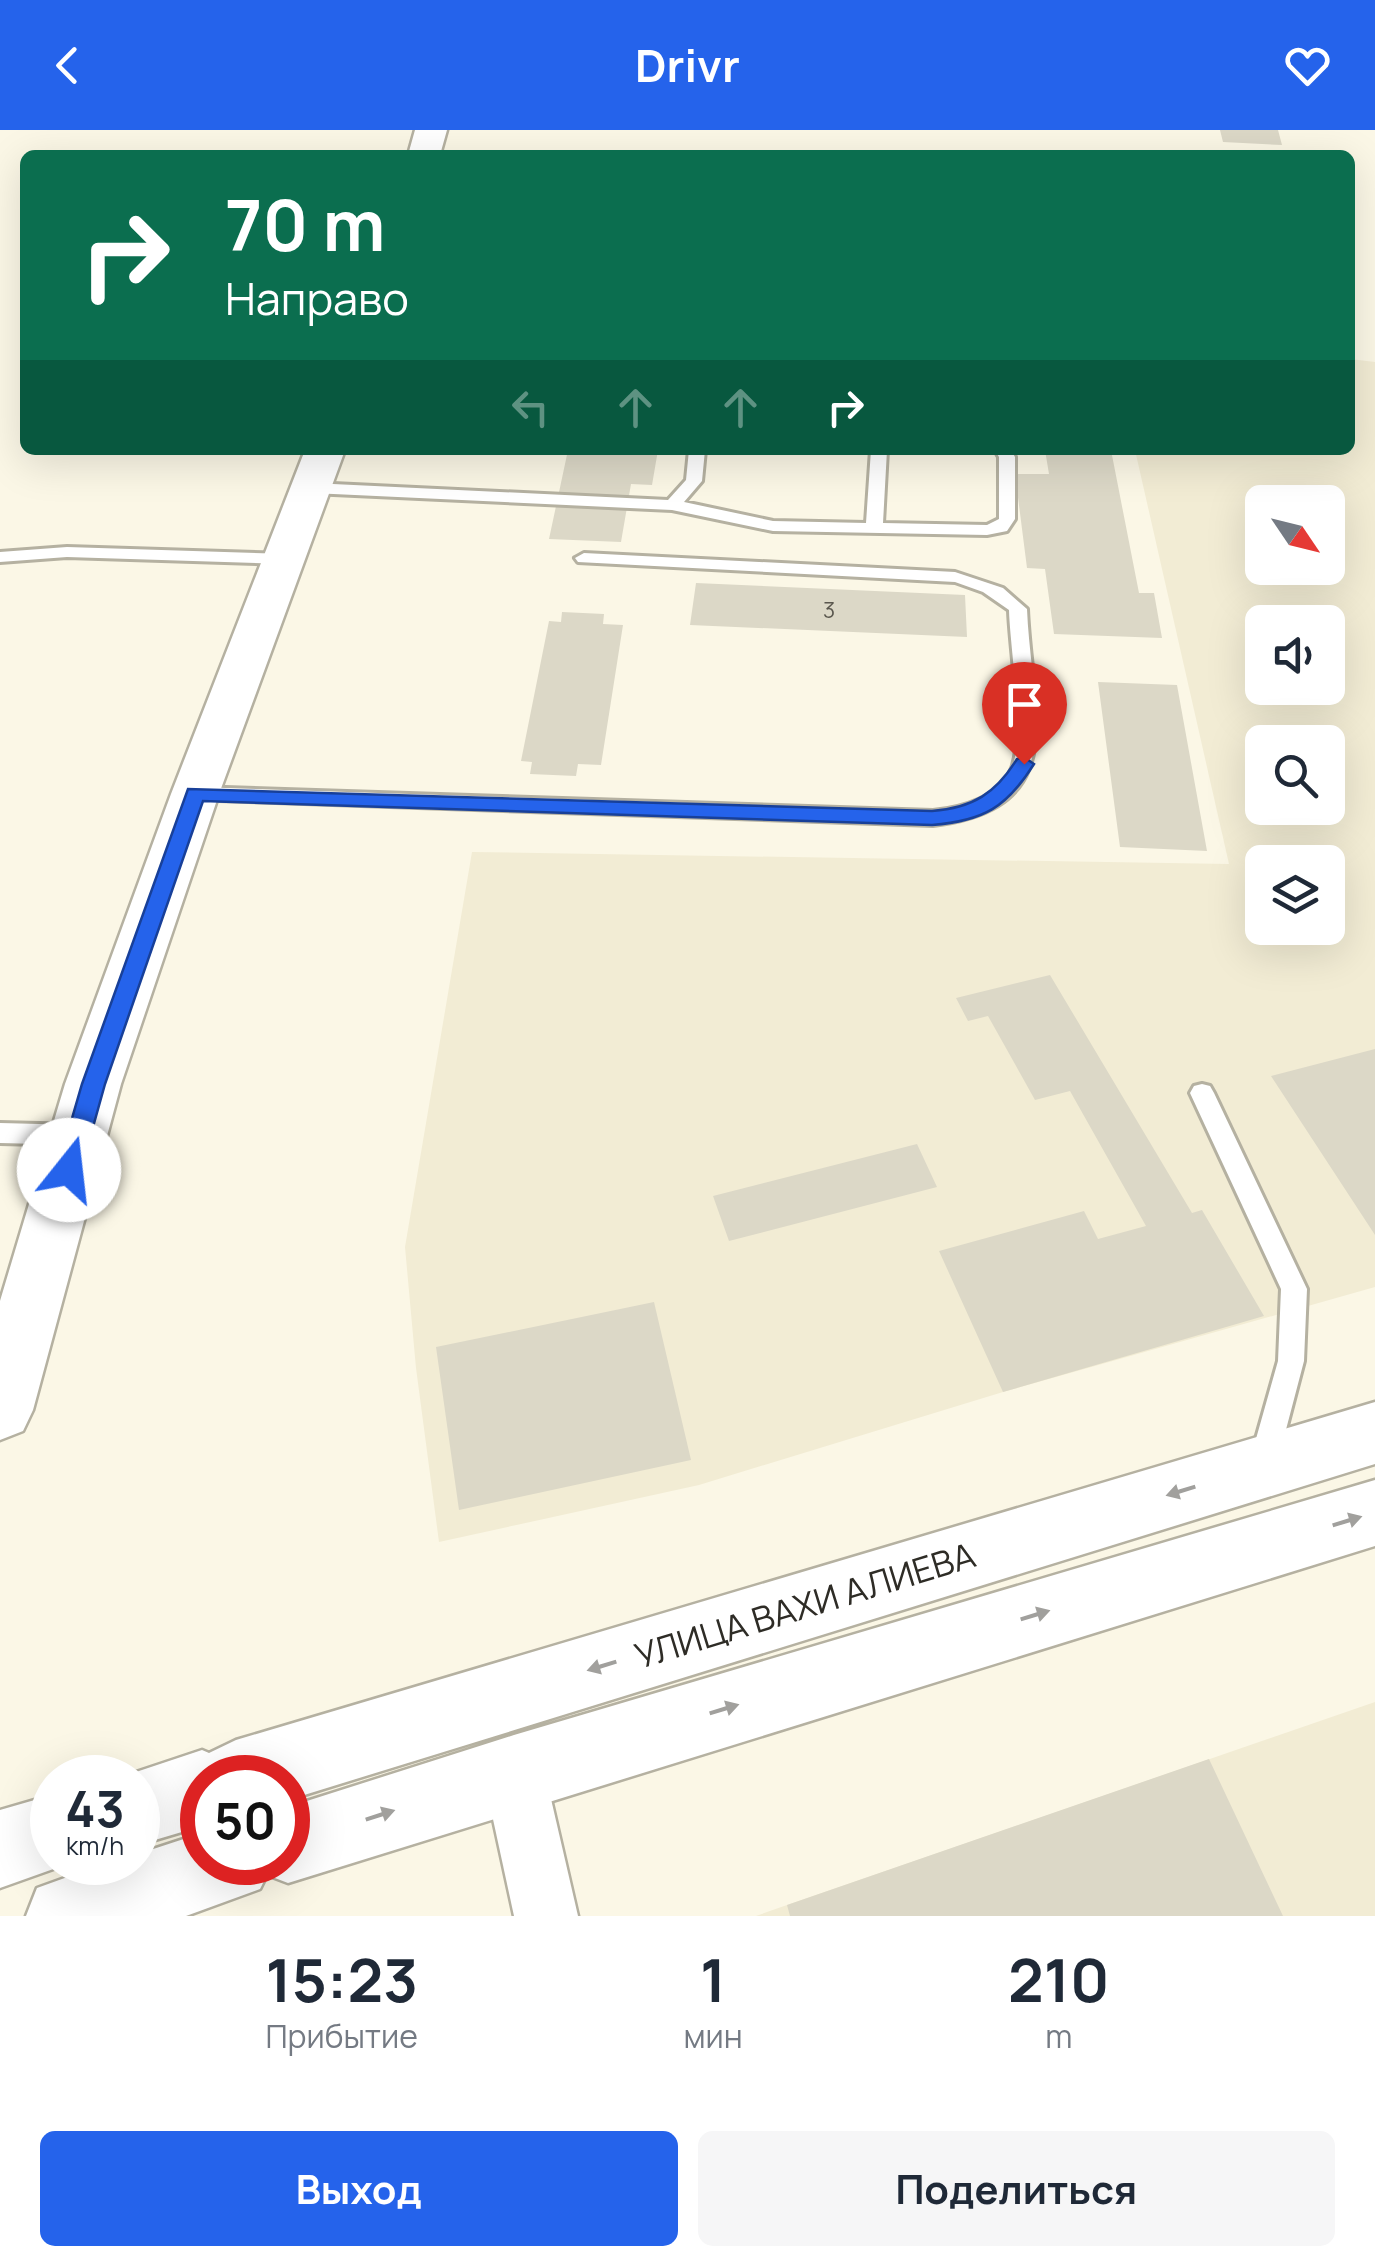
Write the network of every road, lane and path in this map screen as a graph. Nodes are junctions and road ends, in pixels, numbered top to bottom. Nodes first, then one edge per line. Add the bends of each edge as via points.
1 (697, 455) edge
2 (879, 455) edge
3 (1005, 455) edge
4 (319, 469) edge
5 (672, 505) junction
6 (874, 528) junction
7 (0, 557) edge
8 (584, 558) dead end
9 (287, 559) junction
10 (195, 794) junction
11 (1202, 1092) dead end
12 (0, 1133) edge
13 (79, 1135) junction
14 (0, 1410) edge
15 (1375, 1433) edge
16 (1263, 1466) junction
17 (1375, 1512) edge
18 (310, 1756) edge
19 (514, 1772) junction
20 (310, 1838) edge
21 (30, 1840) edge
22 (0, 1849) edge
23 (180, 1879) edge
24 (65, 1916) edge
25 (546, 1916) edge

1 - 5 lane via 694,482
2 - 6 lane
3 - 6 lane via 1007,519 1001,527
4 - 5 lane
4 - 9 main road
5 - 6 lane via 773,526
7 - 9 lane via 67,552
8 - 10 lane via 955,576 986,584 1018,609 1024,764 994,801 961,816 932,818
9 - 10 main road
10 - 13 main road
11 - 16 lane via 1294,1289 1290,1360
12 - 13 lane
13 - 14 main road
15 - 16 main road, УЛИЦА ВАХИ АЛИЕВА
16 -> 18 main road, УЛИЦА ВАХИ АЛИЕВА
19 -> 17 main road
20 -> 19 main road
19 - 25 street
21 - 22 main road
23 - 24 main road

